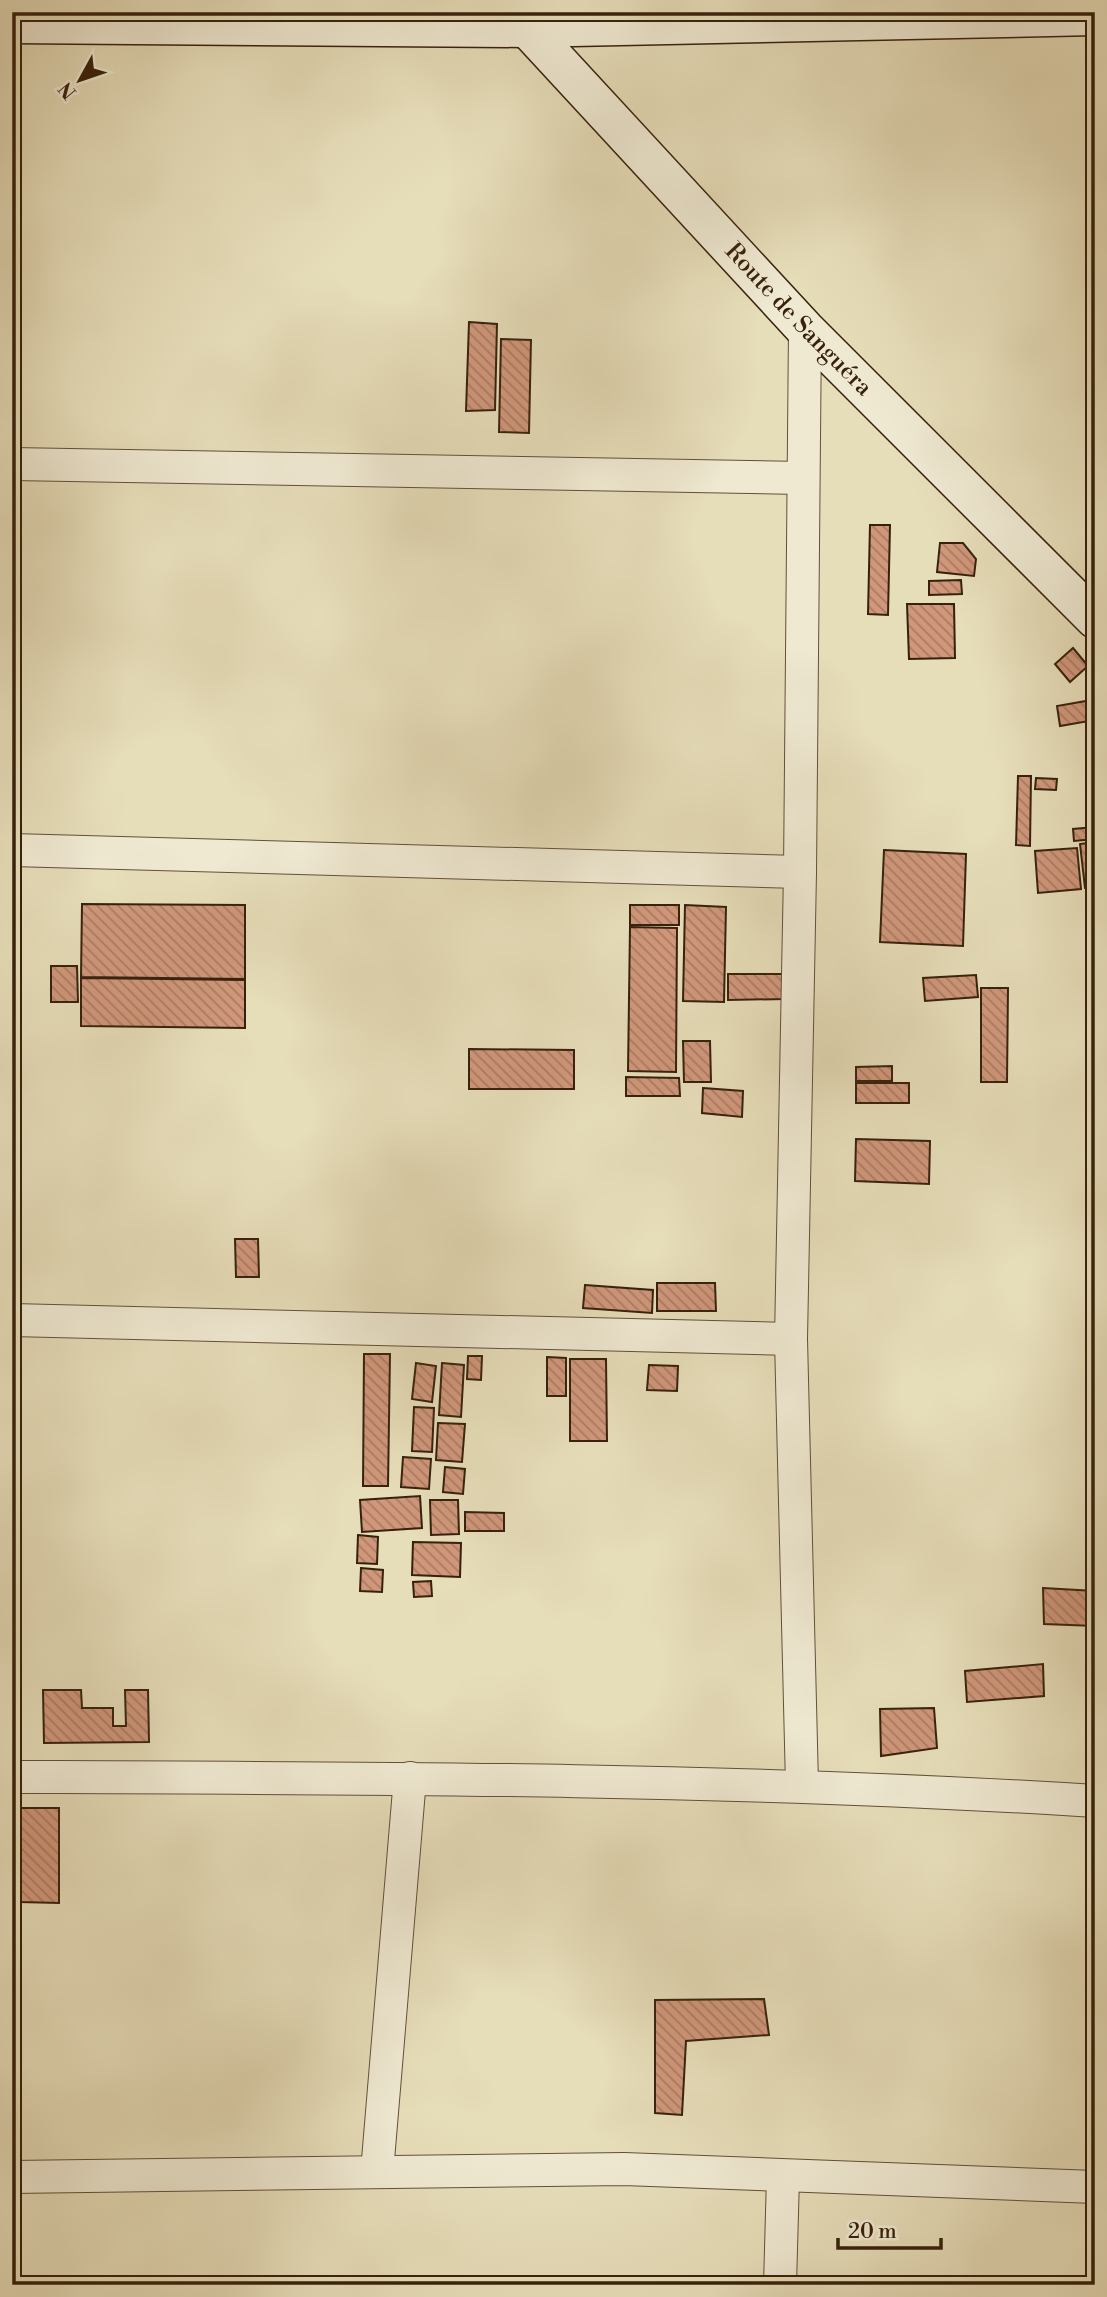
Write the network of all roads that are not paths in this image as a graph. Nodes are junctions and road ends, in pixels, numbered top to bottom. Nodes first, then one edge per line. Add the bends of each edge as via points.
1 (1095, 16) edge
2 (519, 20) edge
3 (12, 24) edge
4 (805, 329) junction
5 (12, 464) edge
6 (802, 478) junction
7 (1095, 619) edge
8 (12, 850) edge
9 (800, 872) junction
10 (12, 1320) edge
11 (791, 1339) junction
12 (12, 1777) edge
13 (410, 1778) junction
14 (803, 1785) junction
15 (1095, 1801) edge
16 (377, 2172) junction
17 (12, 2177) edge
18 (783, 2177) junction
19 (1095, 2187) edge
20 (780, 2285) edge

1 - 2 street
2 - 3 street
2 - 4 street, Route de Sanguéra
4 - 6 street
4 - 7 street, Route de Sanguéra
5 - 6 street
6 - 9 street
8 - 9 street
9 - 11 street
10 - 11 street
11 - 14 street
12 - 13 street
13 - 14 street
13 - 16 street
14 - 15 street
16 - 17 street
16 - 18 street via 624,2169
18 - 19 street
18 - 20 street

